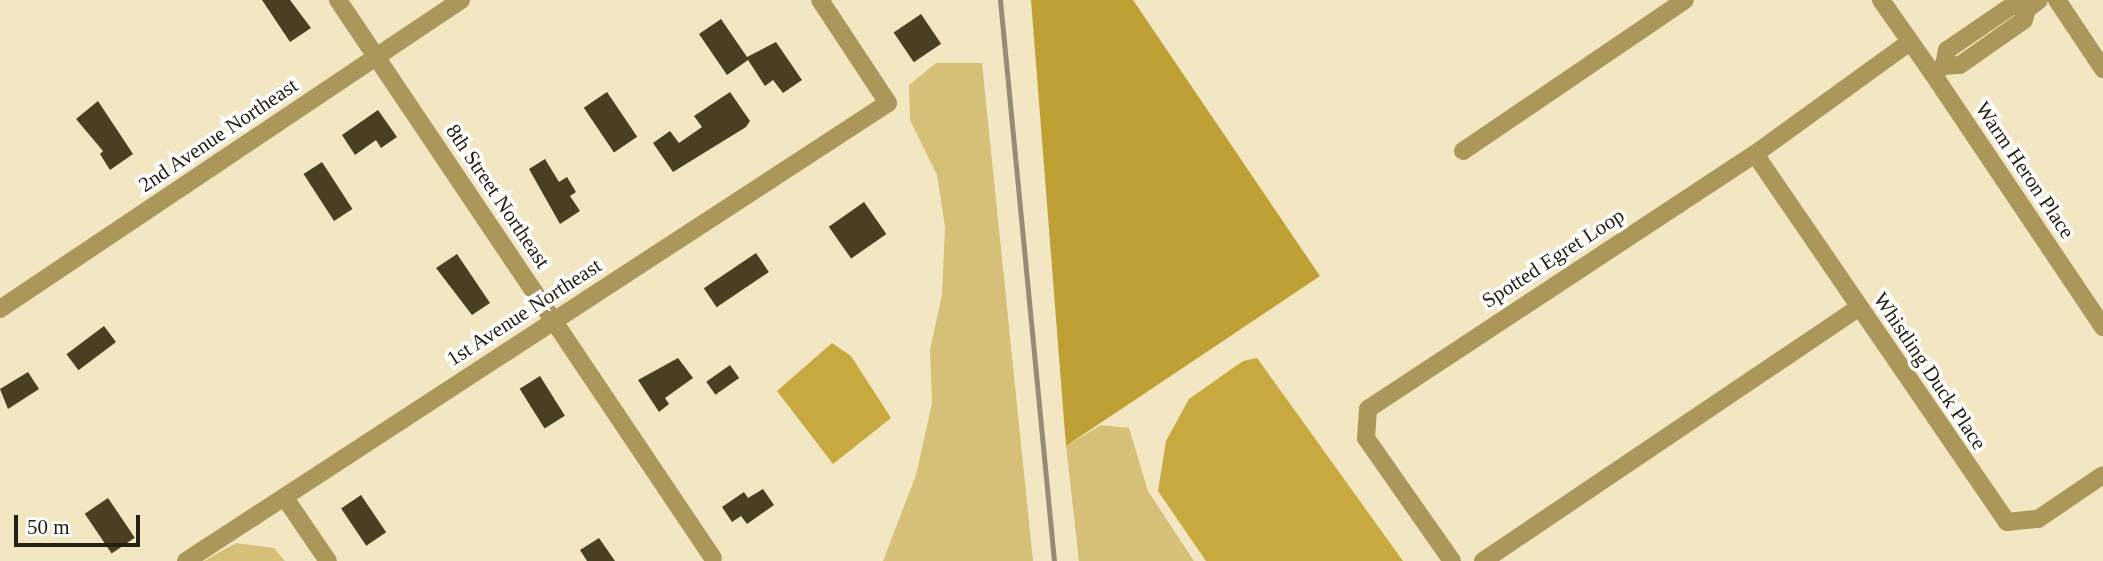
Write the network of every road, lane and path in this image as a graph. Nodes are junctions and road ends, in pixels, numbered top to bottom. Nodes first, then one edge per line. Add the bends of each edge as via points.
1 (338, 0) edge
2 (461, 0) edge
3 (820, 0) edge
4 (1685, 0) edge
5 (1881, 0) edge
6 (2057, 0) edge
7 (2033, 4) edge
8 (1910, 42) junction
9 (377, 57) junction
10 (2103, 69) edge
11 (1939, 70) junction
12 (1463, 151) dead end
13 (1755, 154) junction
14 (1859, 307) junction
15 (0, 309) edge
16 (554, 318) junction
17 (2103, 327) edge
18 (2103, 475) edge
19 (285, 498) junction
20 (713, 558) dead end
21 (186, 561) edge
22 (328, 561) edge
23 (1452, 561) edge
24 (1483, 561) edge

1 - 9 street, 8th Street Northeast
2 - 9 street, 2nd Avenue Northeast
3 - 16 street, 1st Avenue Northeast via 888,103
4 - 12 street
5 - 8 street, Warm Heron Place
6 - 10 street
7 - 11 street via 2013,5 1947,50
8 - 11 street, Warm Heron Place
8 - 13 street, Spotted Egret Loop
9 - 15 street, 2nd Avenue Northeast
9 - 16 street, 8th Street Northeast
11 - 17 street, Warm Heron Place
13 - 14 street, Whistling Duck Place
13 - 23 street, Spotted Egret Loop via 1368,409 1366,438
14 - 18 street, Whistling Duck Place via 2007,522 2038,519
14 - 24 street
16 - 19 street, 1st Avenue Northeast
16 - 20 street, 8th Street Northeast
19 - 21 street, 1st Avenue Northeast
19 - 22 street

